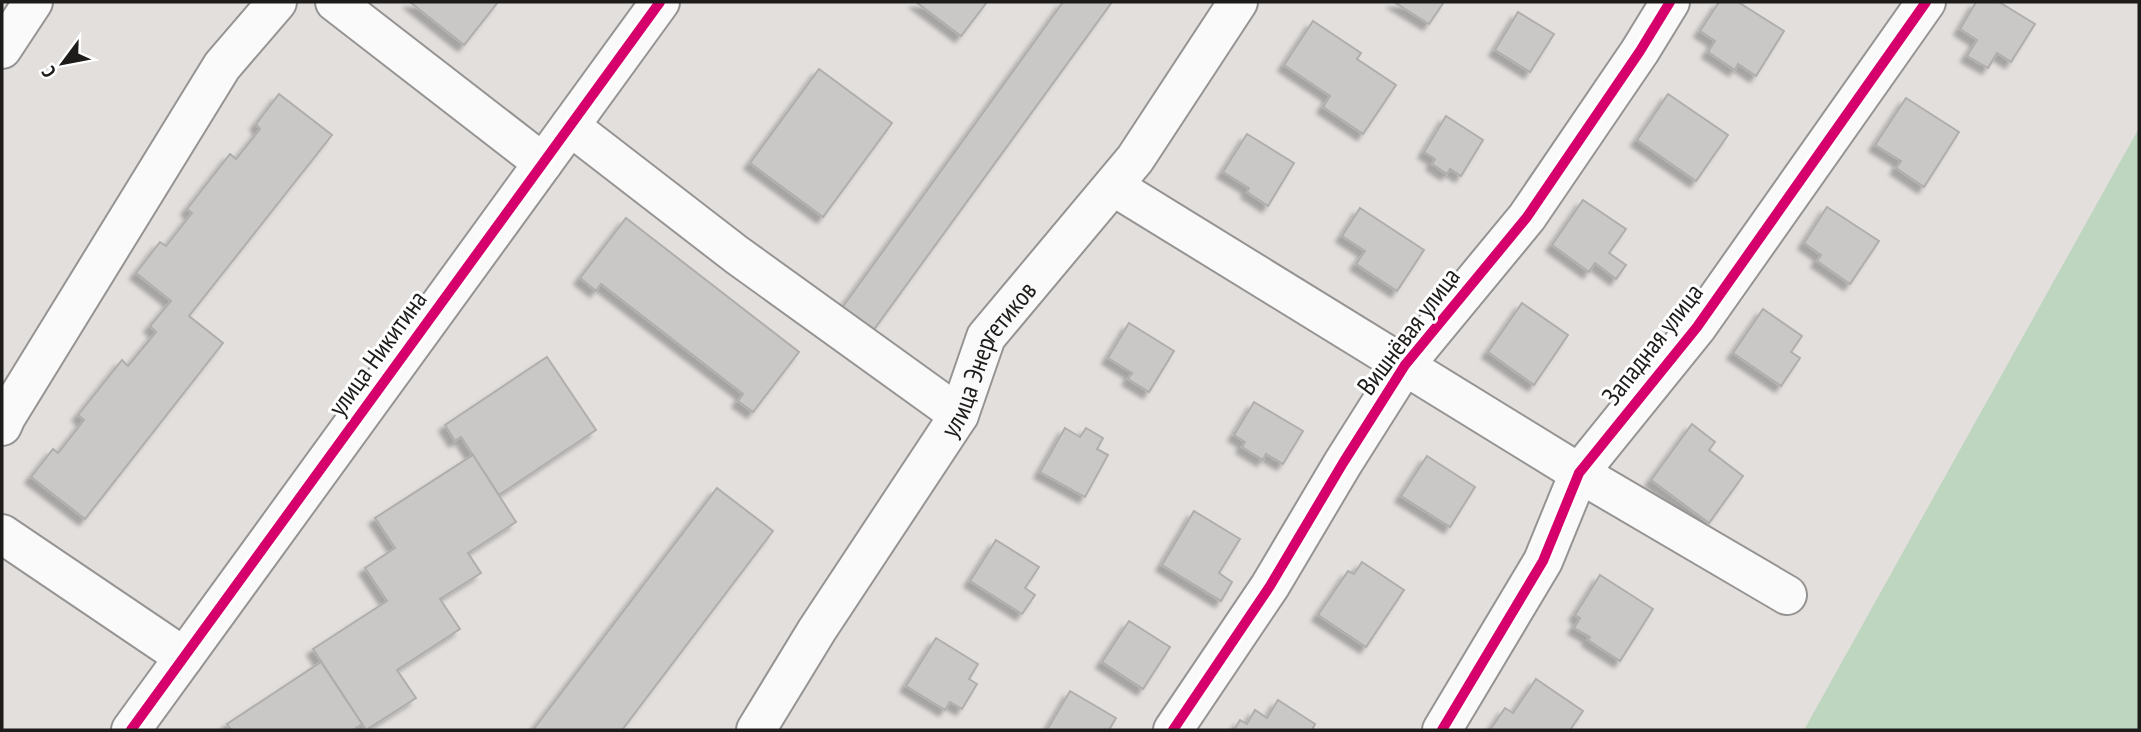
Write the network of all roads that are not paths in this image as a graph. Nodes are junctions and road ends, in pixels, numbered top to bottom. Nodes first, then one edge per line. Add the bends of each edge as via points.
1 (33, 2) edge
2 (276, 2) edge
3 (335, 2) edge
4 (660, 2) edge
5 (1238, 2) edge
6 (1670, 2) edge
7 (1926, 2) edge
8 (2, 49) edge
9 (570, 125) junction
10 (543, 163) junction
11 (1113, 186) junction
12 (1405, 365) junction
13 (959, 415) junction
14 (2, 426) edge
15 (1579, 473) junction
16 (2, 534) edge
17 (1787, 595) dead end
18 (184, 657) junction
19 (131, 730) edge
20 (756, 730) edge
21 (1173, 730) edge
22 (1441, 730) edge

1 - 8 street
2 - 14 street via 222,66
3 - 10 street
4 - 9 street, улица Никитина
5 - 11 street, улица Энергетиков
6 - 12 street, Вишнёвая улица via 1527,217
7 - 15 street, Западная улица via 1696,327
9 - 10 street, улица Никитина
9 - 13 street via 737,255
10 - 18 street, улица Никитина
11 - 12 street
11 - 13 street, улица Энергетиков via 986,337
12 - 15 street
12 - 21 street, Вишнёвая улица via 1270,586
13 - 20 street, улица Энергетиков
15 - 17 street
15 - 22 street, Западная улица via 1543,561
16 - 18 street
18 - 19 street, улица Никитина

